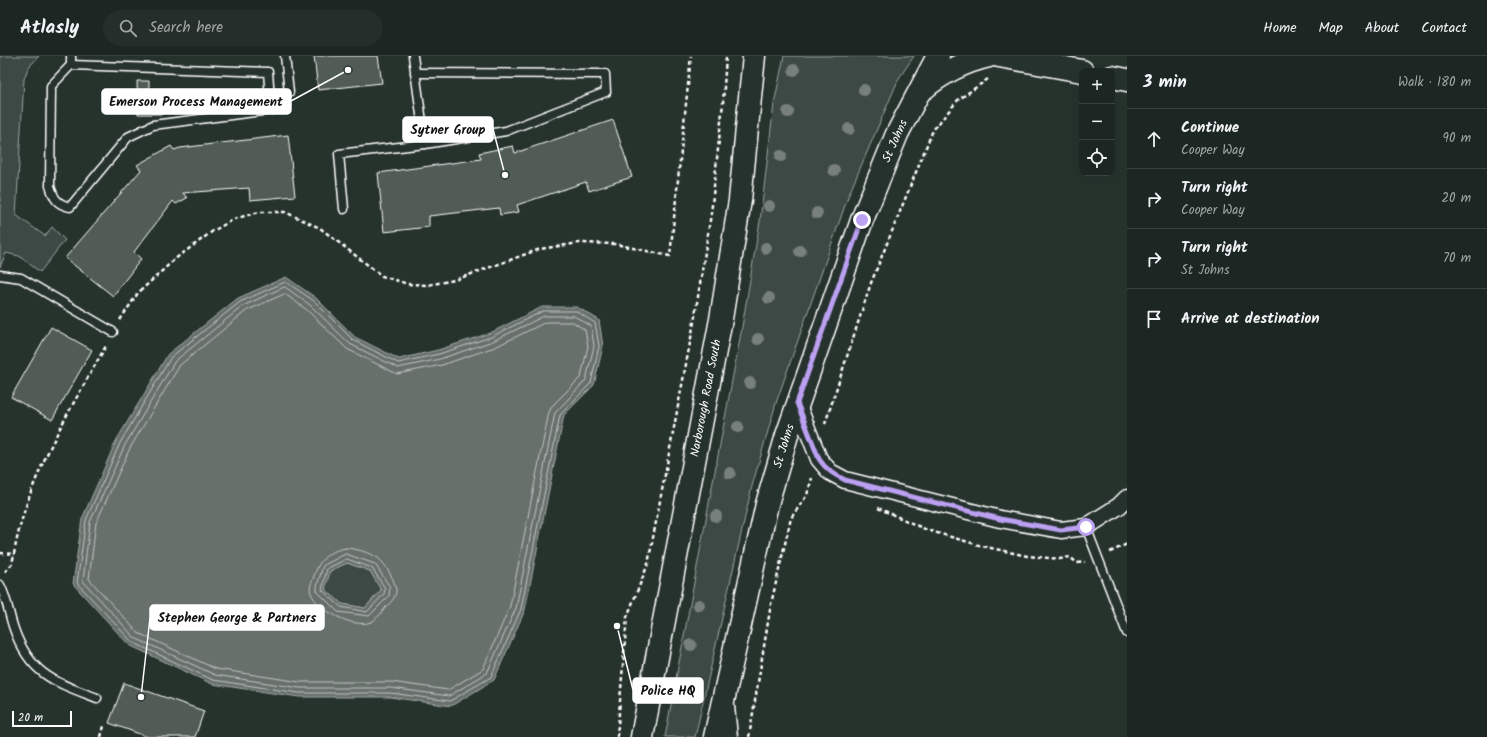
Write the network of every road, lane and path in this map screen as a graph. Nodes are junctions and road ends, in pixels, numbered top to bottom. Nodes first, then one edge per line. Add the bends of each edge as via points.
1 (71, 56) edge
2 (285, 56) edge
3 (413, 56) edge
4 (691, 56) edge
5 (726, 56) edge
6 (754, 56) edge
7 (938, 56) edge
8 (989, 56) edge
9 (999, 56) edge
10 (71, 65) junction
11 (1079, 70) edge
12 (415, 73) junction
13 (991, 78) dead end
14 (1115, 78) edge
15 (1127, 80) edge
16 (289, 92) dead end
17 (916, 94) junction
18 (425, 144) junction
19 (344, 209) dead end
20 (0, 274) edge
21 (113, 332) junction
22 (797, 403) junction
23 (819, 459) junction
24 (813, 478) junction
25 (819, 481) dead end
26 (1127, 498) edge
27 (872, 506) dead end
28 (1086, 527) junction
29 (1127, 544) edge
30 (0, 553) edge
31 (14, 554) junction
32 (1097, 557) junction
33 (0, 577) edge
34 (0, 585) edge
35 (1127, 633) edge
36 (724, 693) junction
37 (97, 698) dead end
38 (104, 726) dead end
39 (100, 737) edge
40 (617, 737) edge
41 (642, 737) edge
42 (714, 737) edge
43 (729, 737) edge
44 (749, 737) edge

1 - 10 lane
2 - 16 lane
3 - 12 lane
4 - 21 path via 670,256 615,244 580,243 540,249 455,280 427,285 408,284 382,276 320,228 285,212 259,212 234,219 174,259 138,293
5 - 40 path via 711,214 694,322 648,564 628,617
6 - 41 main road, Narborough Road South via 740,200 721,319
7 - 17 main road, St Johns
8 - 17 main road via 961,64 939,75
9 - 11 main road
10 - 10 lane via 268,72 271,110 153,125 138,131 128,137 70,207 60,205 54,198 50,186 51,86
12 - 18 lane
12 - 18 lane via 605,74 606,92 599,95 506,131
13 - 23 path via 958,100 933,130 871,283 826,420 826,441
14 - 15 main road
17 - 22 main road, St Johns via 862,220
18 - 19 lane via 338,154
20 - 21 lane via 21,278
21 - 31 path via 69,409 36,479 18,528
22 - 23 street
22 - 36 main road, St Johns via 767,504
23 - 24 path
23 - 28 street via 830,472 845,480 1000,519 1061,530
24 - 25 path
24 - 44 path via 807,495 790,525 771,604
26 - 28 street
27 - 32 path via 927,530 1027,556 1060,559 1070,557 1077,563
28 - 32 lane
29 - 32 path
30 - 31 path
31 - 33 path via 12,564
32 - 35 lane
34 - 37 lane via 14,629 32,663 42,674
36 - 42 main road, St Johns
36 - 43 street
38 - 39 path

